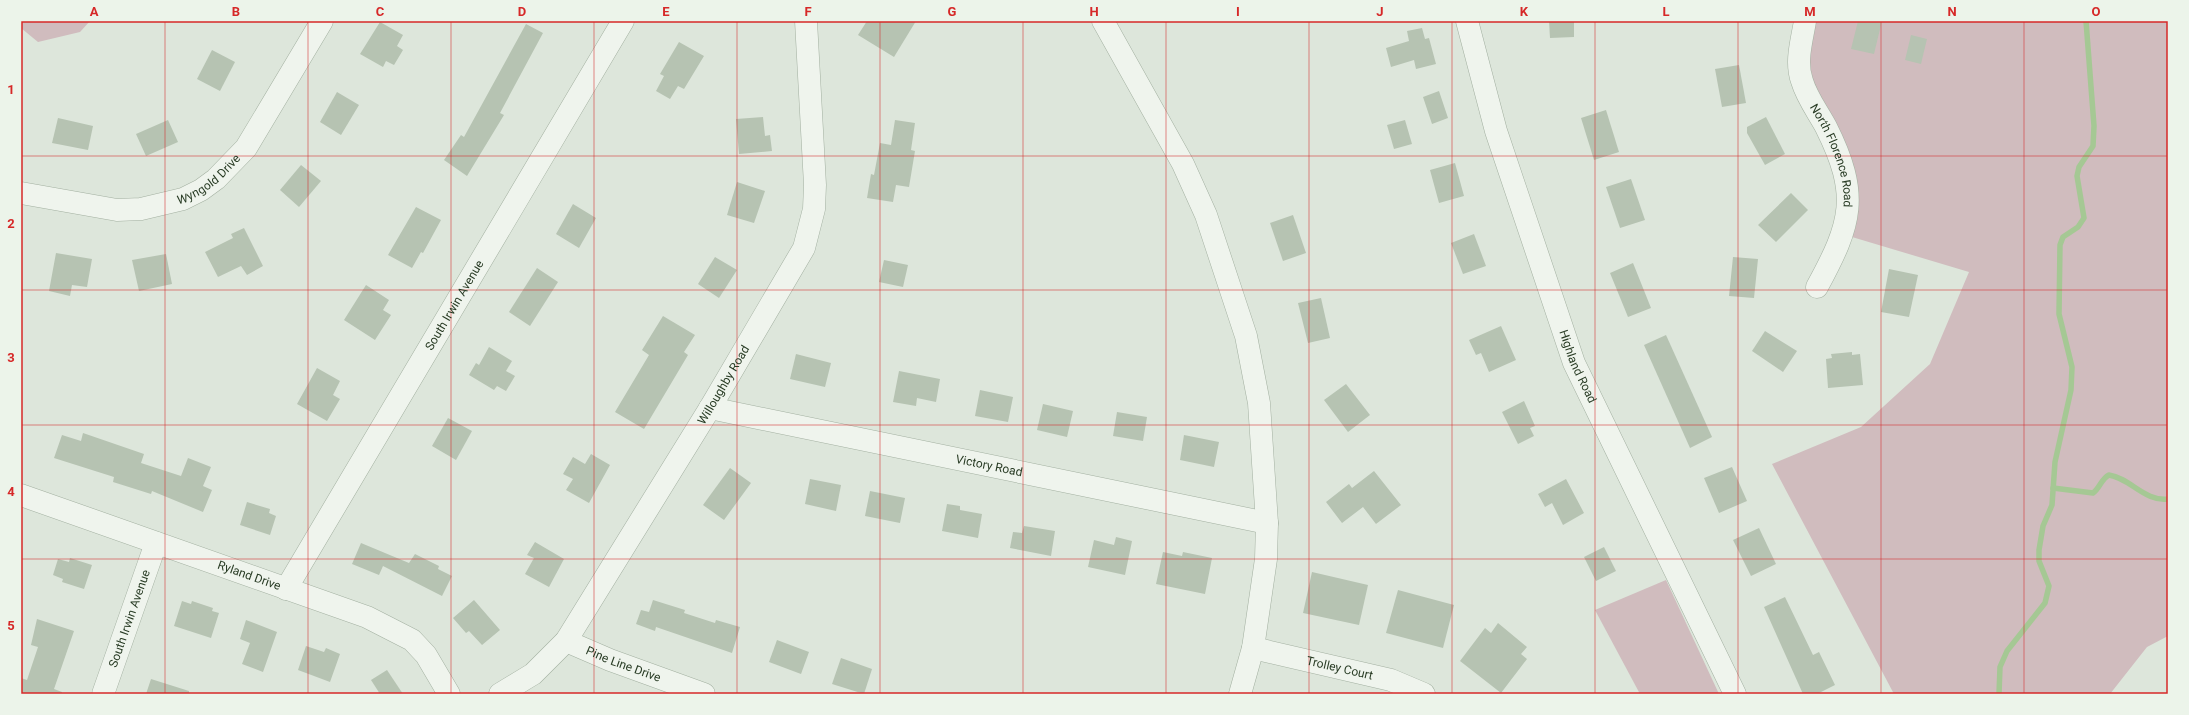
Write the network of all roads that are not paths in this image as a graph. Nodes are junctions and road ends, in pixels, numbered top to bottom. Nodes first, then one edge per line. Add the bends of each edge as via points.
1 (322, 21) edge
2 (623, 21) edge
3 (806, 21) edge
4 (1103, 21) edge
5 (1467, 21) edge
6 (1805, 21) edge
7 (21, 193) edge
8 (1817, 287) dead end
9 (710, 408) junction
10 (21, 495) edge
11 (1267, 523) junction
12 (156, 543) junction
13 (286, 589) junction
14 (566, 641) junction
15 (1253, 648) junction
16 (693, 692) edge
17 (103, 694) edge
18 (449, 694) edge
19 (500, 694) edge
20 (1240, 694) edge
21 (1424, 694) edge
22 (1735, 694) edge

1 - 7 street, Wyngold Drive via 246,148 216,179 201,190 183,199 141,209 117,210
2 - 13 street, South Irwin Avenue
3 - 9 street, Willoughby Road via 814,156 814,209 810,230 804,248
4 - 11 street via 1183,164 1206,215 1224,267 1246,336 1259,404
5 - 22 street, Highland Road via 1496,131 1574,363
6 - 8 street, North Florence Road via 1799,59 1801,81 1834,143 1848,182 1849,195 1842,234 1834,256
9 - 11 street, Victory Road
9 - 14 street, Willoughby Road
10 - 12 street, Ryland Drive
11 - 15 street via 1266,559
12 - 13 street, Ryland Drive
12 - 17 street, South Irwin Avenue
13 - 18 street, Ryland Drive via 367,618 412,640 426,655
14 - 16 street, Pine Line Drive
14 - 19 street, Willoughby Road via 533,674
15 - 20 street
15 - 21 street, Trolley Court via 1391,680

